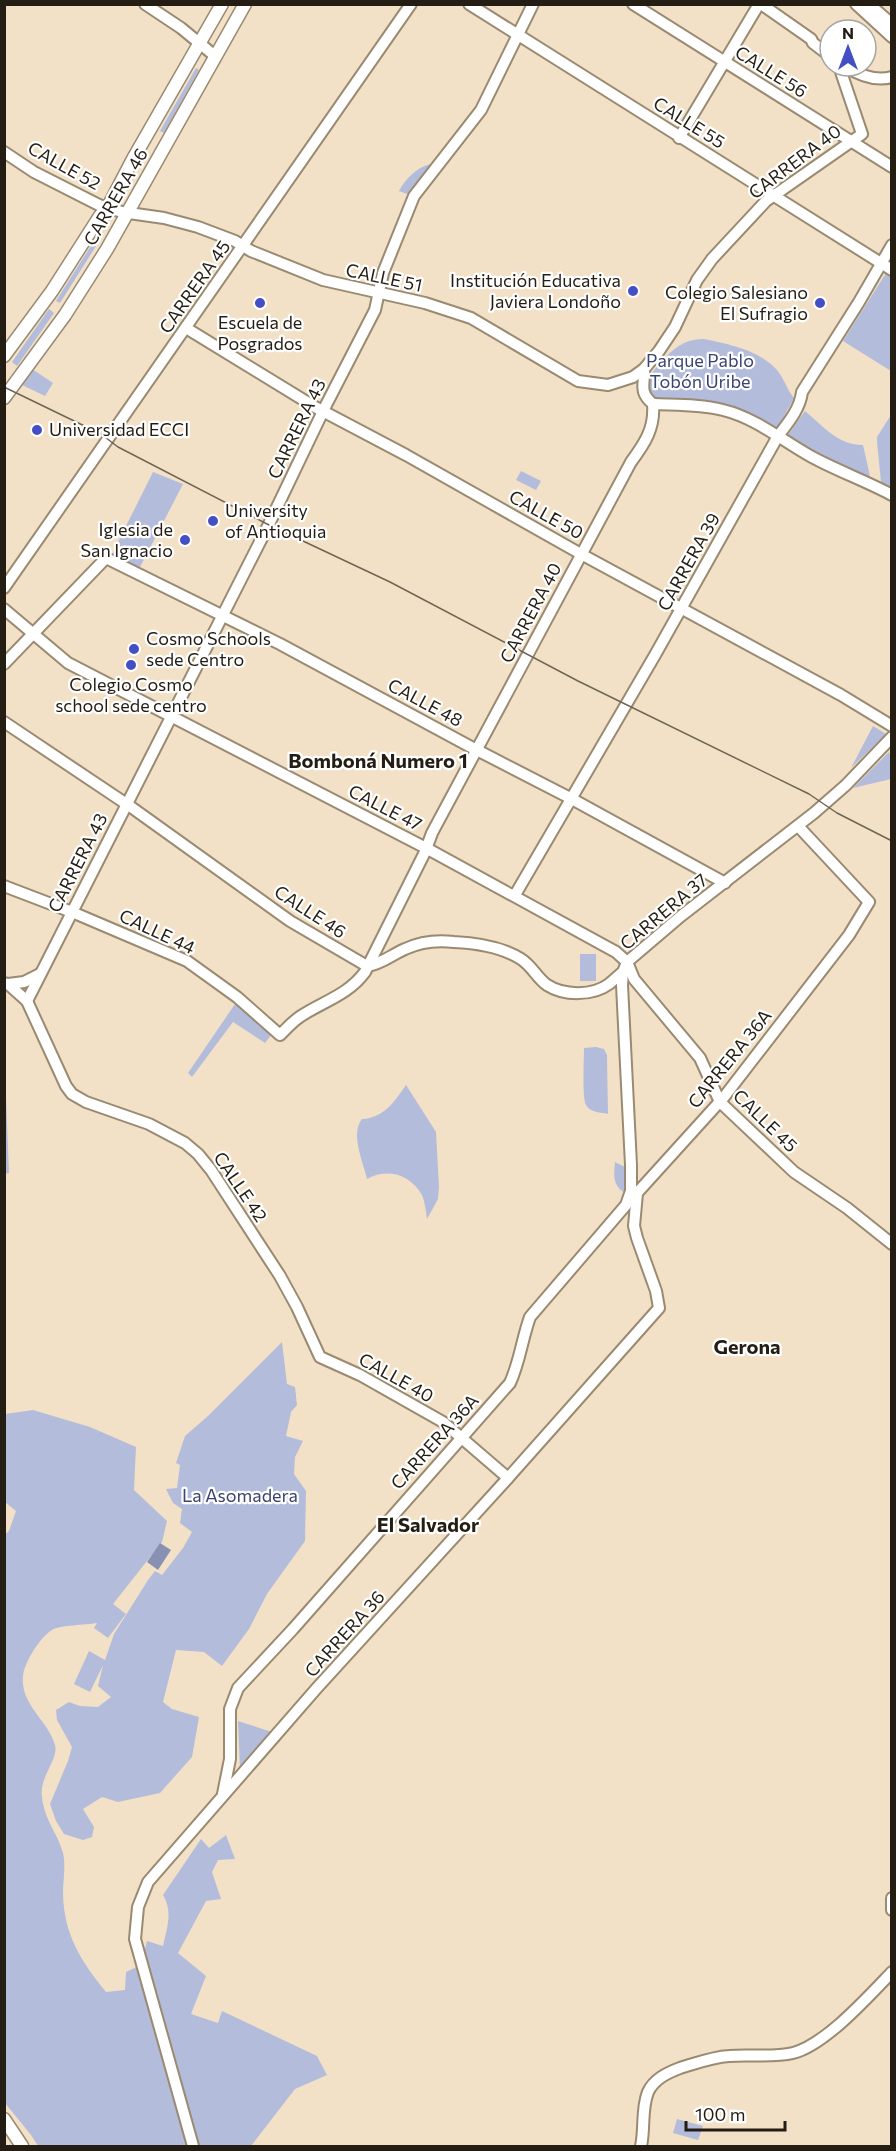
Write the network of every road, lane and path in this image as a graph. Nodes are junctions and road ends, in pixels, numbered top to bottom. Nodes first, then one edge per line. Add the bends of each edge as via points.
1 (145, 4) edge
2 (222, 4) edge
3 (245, 4) edge
4 (411, 4) edge
5 (469, 4) edge
6 (533, 4) edge
7 (633, 4) edge
8 (856, 4) edge
9 (757, 5) edge
10 (869, 5) edge
11 (891, 24) edge
12 (518, 34) junction
13 (891, 37) edge
14 (200, 43) junction
15 (818, 47) edge
16 (215, 56) junction
17 (724, 62) junction
18 (891, 77) edge
19 (843, 78) edge
20 (874, 78) edge
21 (680, 138) junction
22 (850, 141) junction
23 (4, 152) edge
24 (891, 167) edge
25 (774, 195) junction
26 (108, 207) junction
27 (129, 213) junction
28 (891, 245) edge
29 (244, 246) junction
30 (881, 263) junction
31 (891, 270) edge
32 (380, 292) junction
33 (186, 328) junction
34 (4, 356) edge
35 (644, 369) junction
36 (4, 398) edge
37 (653, 404) junction
38 (323, 411) junction
39 (778, 436) junction
40 (891, 495) edge
41 (581, 554) junction
42 (4, 588) edge
43 (682, 608) junction
44 (4, 609) edge
45 (221, 616) junction
46 (33, 635) junction
47 (4, 664) edge
48 (171, 717) junction
49 (4, 722) edge
50 (891, 726) edge
51 (891, 737) edge
52 (476, 750) junction
53 (572, 799) junction
54 (126, 804) junction
55 (798, 826) junction
56 (426, 848) junction
57 (725, 883) junction
58 (4, 886) edge
59 (515, 895) junction
60 (72, 912) junction
61 (367, 966) junction
62 (625, 967) junction
63 (40, 974) junction
64 (6, 984) edge
65 (27, 1001) junction
66 (280, 1035) joint
67 (720, 1102) junction
68 (631, 1165) joint
69 (891, 1244) edge
70 (659, 1308) joint
71 (320, 1357) joint
72 (463, 1437) junction
73 (508, 1479) junction
74 (223, 1794) junction
75 (891, 1899) edge
76 (891, 1910) edge
77 (891, 1973) edge
78 (4, 2119) edge
79 (19, 2143) edge
80 (193, 2146) edge
81 (641, 2146) edge

1 - 14 street
2 - 14 main road, CARRERA 46
3 - 16 main road, CARRERA 46
4 - 29 street, CARRERA 45
5 - 12 street, CALLE 55
6 - 12 street, CARRERA 43
7 - 17 street, CALLE 56
8 - 13 street
9 - 15 street
9 - 17 street
10 - 11 street
12 - 21 street, CALLE 55
12 - 32 street, CARRERA 43 via 481,110 414,196 383,273
14 - 16 street
14 - 26 main road, CARRERA 46
16 - 27 main road, CARRERA 46
17 - 21 street
17 - 22 street, CALLE 56
18 - 20 street
19 - 22 street, CARRERA 40 via 862,134
21 - 25 street, CALLE 55
22 - 24 street, CALLE 56
22 - 25 street, CARRERA 40
23 - 26 street, CALLE 52 via 34,172
25 - 30 street, CALLE 55
25 - 35 street, CARRERA 40 via 712,259 666,343
26 - 27 street, CALLE 51
26 - 34 main road, CARRERA 46
27 - 29 street, CALLE 51 via 198,227
27 - 36 main road, CARRERA 46 via 65,315
28 - 30 street, CARRERA 39
29 - 32 street, CALLE 51 via 323,280
29 - 33 street, CARRERA 45
30 - 31 street, CALLE 55
30 - 39 street, CARRERA 39
32 - 35 street, CALLE 51 via 475,320 578,381 615,384
32 - 38 street, CARRERA 43 via 375,310
33 - 38 street, CALLE 50
33 - 42 street, CARRERA 45
35 - 37 street, CARRERA 40 via 642,386
37 - 39 street via 723,410
37 - 41 street, CARRERA 40 via 647,440
38 - 41 street, CALLE 50
38 - 45 street, CARRERA 43
39 - 40 street
39 - 43 street, CARRERA 39
41 - 43 street, CALLE 50
41 - 52 street, CARRERA 40
43 - 50 street, CALLE 50
43 - 53 street, CARRERA 39
44 - 46 street, CALLE 47
45 - 46 street, CALLE 48 via 106,558
45 - 48 street, CARRERA 43
45 - 52 street, CALLE 48
46 - 47 street
46 - 48 street, CALLE 47 via 68,663
48 - 54 street, CARRERA 43
48 - 56 street, CALLE 47
49 - 54 street, CALLE 46
51 - 55 street, CARRERA 37 via 846,785
52 - 53 street, CALLE 48
52 - 56 street, CARRERA 40
53 - 57 street, CALLE 48
53 - 59 street, CARRERA 39
54 - 60 street, CARRERA 43
54 - 61 street, CALLE 46 via 290,921
55 - 57 street, CARRERA 37
55 - 67 street, CARRERA 36A via 869,902 849,935
56 - 59 street, CALLE 47
56 - 61 street, CARRERA 40
57 - 62 street, CARRERA 37 via 681,916
58 - 60 street, CALLE 44
59 - 62 street, CALLE 47 via 616,952
60 - 63 street, CARRERA 43
60 - 66 street, CALLE 44 via 187,961
61 - 62 street via 415,945 452,941 507,951 523,960 545,984 579,993 609,985
61 - 66 street, CARRERA 40 via 343,994 304,1014
62 - 67 street, CALLE 45 via 700,1058
62 - 68 street, CARRERA 37 via 622,986
63 - 64 street via 24,982
63 - 65 street, CARRERA 43
64 - 65 street
65 - 71 street, CALLE 42 via 72,1094 150,1124 190,1147 204,1162 280,1276
67 - 69 street, CALLE 45 via 794,1172
67 - 70 street, CARRERA 36A via 637,1193 634,1226
68 - 72 street, CARRERA 36A via 631,1191 626,1205 530,1317 510,1383
70 - 73 street, CARRERA 36
71 - 72 street, CALLE 40 via 360,1374
72 - 73 street, CALLE 40
72 - 74 street, CARRERA 36A via 238,1688 230,1709 230,1759
73 - 74 street, CARRERA 36
74 - 80 street, CARRERA 36 via 152,1875 138,1907 135,1939
75 - 76 street
77 - 81 street via 849,2015 804,2048 776,2055 710,2058 675,2070 654,2083 645,2107
78 - 79 main road

